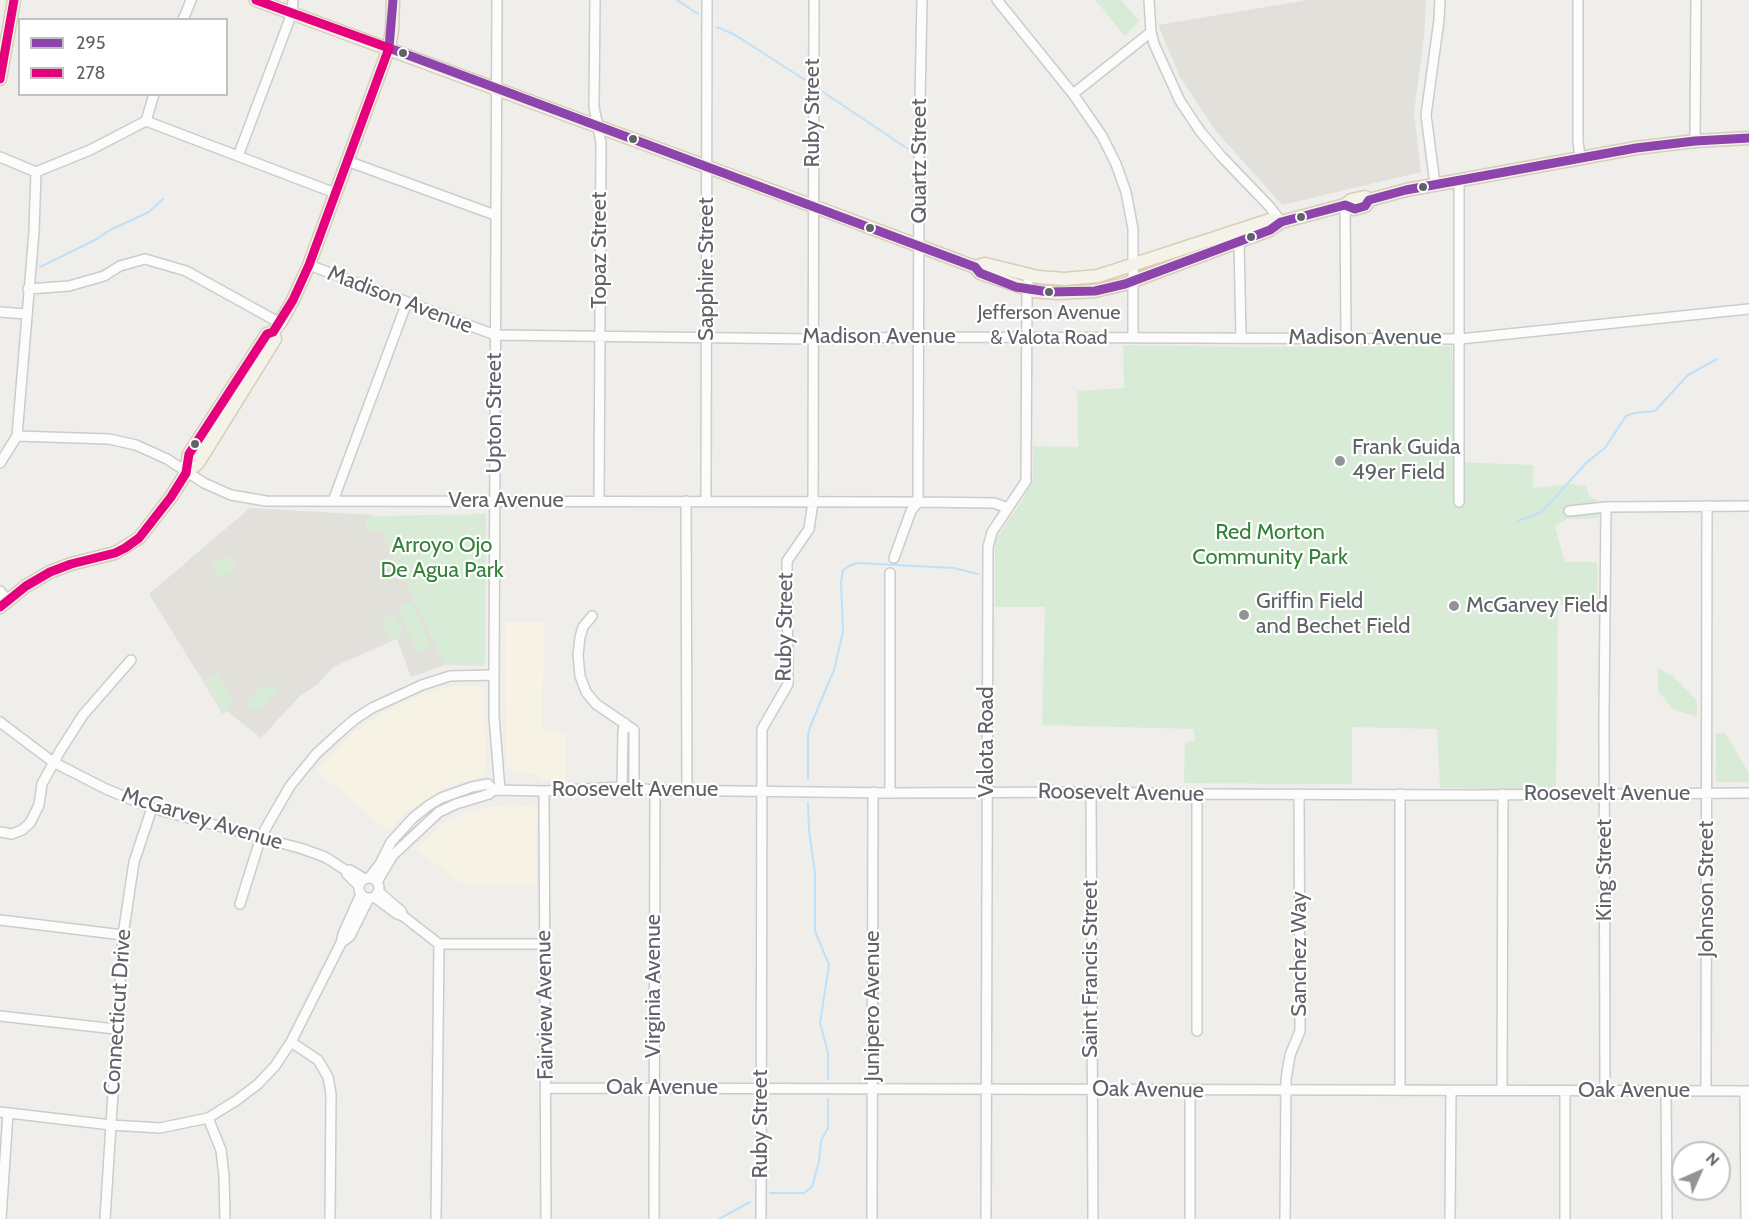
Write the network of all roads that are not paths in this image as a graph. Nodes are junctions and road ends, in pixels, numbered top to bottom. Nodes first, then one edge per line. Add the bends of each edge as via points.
1 (14, 0) edge
2 (191, 0) edge
3 (256, 0) edge
4 (293, 0) edge
5 (393, 0) edge
6 (497, 0) edge
7 (595, 0) edge
8 (707, 0) edge
9 (814, 0) edge
10 (922, 0) edge
11 (997, 0) edge
12 (1149, 0) edge
13 (1440, 0) edge
14 (1578, 0) edge
15 (1696, 0) edge
16 (292, 13) junction
17 (184, 18) edge
18 (15, 21) edge
19 (1151, 32) junction
20 (388, 48) junction
21 (2, 60) edge
22 (0, 79) edge
23 (496, 88) junction
24 (1073, 94) junction
25 (153, 96) edge
26 (146, 121) junction
27 (597, 126) junction
28 (1749, 138) edge
29 (1695, 141) junction
30 (238, 156) junction
31 (0, 157) edge
32 (1580, 157) junction
33 (347, 161) junction
34 (706, 167) junction
35 (36, 172) junction
36 (1459, 179) junction
37 (1435, 184) junction
38 (335, 193) junction
39 (1345, 205) junction
40 (813, 206) junction
41 (495, 215) junction
42 (1281, 222) junction
43 (1239, 240) junction
44 (920, 246) junction
45 (309, 265) junction
46 (1133, 266) junction
47 (975, 267) junction
48 (1029, 276) junction
49 (1133, 282) junction
50 (28, 289) junction
51 (1027, 290) junction
52 (406, 302) junction
53 (1749, 309) edge
54 (0, 312) edge
55 (26, 315) junction
56 (276, 328) junction
57 (495, 335) junction
58 (600, 337) junction
59 (707, 337) junction
60 (920, 337) junction
61 (1027, 337) junction
62 (1346, 337) junction
63 (1133, 338) junction
64 (1240, 338) junction
65 (813, 339) junction
66 (1460, 339) junction
67 (17, 436) junction
68 (0, 463) edge
69 (186, 473) junction
70 (333, 501) junction
71 (494, 501) junction
72 (599, 501) junction
73 (686, 501) junction
74 (706, 501) junction
75 (813, 501) junction
76 (918, 502) junction
77 (1459, 502) dead end
78 (1707, 506) junction
79 (1749, 506) edge
80 (1606, 507) junction
81 (1008, 508) junction
82 (1569, 511) dead end
83 (894, 558) dead end
84 (890, 573) dead end
85 (2, 600) edge
86 (592, 616) dead end
87 (131, 660) dead end
88 (494, 675) junction
89 (0, 722) edge
90 (625, 723) junction
91 (53, 762) junction
92 (622, 787) junction
93 (634, 787) junction
94 (655, 789) junction
95 (497, 790) junction
96 (687, 790) junction
97 (761, 790) junction
98 (544, 791) junction
99 (873, 792) junction
100 (986, 792) junction
101 (1091, 792) junction
102 (890, 793) junction
103 (1604, 793) junction
104 (1707, 793) junction
105 (1749, 793) edge
106 (1197, 794) junction
107 (1299, 794) junction
108 (1400, 794) junction
109 (1503, 794) junction
110 (152, 808) junction
111 (0, 832) edge
112 (261, 837) junction
113 (369, 888) junction
114 (240, 904) dead end
115 (0, 920) edge
116 (123, 935) junction
117 (439, 944) junction
118 (545, 944) junction
119 (0, 1016) edge
120 (115, 1029) junction
121 (1197, 1031) dead end
122 (291, 1042) junction
123 (654, 1087) junction
124 (546, 1088) junction
125 (760, 1089) junction
126 (873, 1089) junction
127 (985, 1089) junction
128 (1091, 1089) junction
129 (1400, 1090) junction
130 (1502, 1090) junction
131 (1605, 1090) junction
132 (1190, 1091) junction
133 (1286, 1091) junction
134 (1450, 1091) junction
135 (1565, 1091) junction
136 (1706, 1091) junction
137 (1747, 1091) edge
138 (1666, 1092) junction
139 (4, 1113) edge
140 (208, 1118) junction
141 (111, 1125) junction
142 (1, 1219) edge
143 (105, 1219) edge
144 (225, 1219) edge
145 (330, 1219) edge
146 (436, 1219) edge
147 (546, 1219) edge
148 (654, 1219) edge
149 (761, 1219) edge
150 (872, 1219) edge
151 (986, 1219) edge
152 (1093, 1219) edge
153 (1190, 1219) edge
154 (1285, 1219) edge
155 (1450, 1219) edge
156 (1565, 1219) edge
157 (1667, 1219) edge
158 (1746, 1219) edge

1 - 18 main road
2 - 17 street
3 - 16 main road
4 - 16 street
5 - 20 main road
6 - 23 street, Upton Street
7 - 27 street, Topaz Street
8 - 34 street, Sapphire Street
9 - 40 street, Ruby Street
10 - 44 street, Quartz Street
11 - 24 street
12 - 19 street
13 - 37 street via 1426,115
14 - 32 street
15 - 29 street
16 - 20 main road
16 - 30 street
18 - 21 main road
19 - 24 street
19 - 42 street via 1185,109 1214,148
20 - 23 main road
20 - 33 main road
21 - 22 main road
23 - 27 main road
23 - 41 street, Upton Street
24 - 46 street via 1102,135 1123,183 1133,229
25 - 26 street
26 - 30 street
26 - 35 street
27 - 34 main road
27 - 58 street, Topaz Street via 601,143
28 - 29 main road
29 - 32 main road
30 - 38 street
31 - 35 street
32 - 36 main road
33 - 38 main road
33 - 41 street
34 - 40 main road
34 - 59 street, Sapphire Street
35 - 50 street
36 - 37 main road
36 - 66 street
37 - 39 main road via 1369,200 1359,198
38 - 45 main road
39 - 42 main road
39 - 62 street
40 - 44 main road
40 - 65 street, Ruby Street
41 - 57 street, Upton Street
42 - 43 main road via 1270,230
42 - 46 main road via 1270,220
43 - 49 main road
43 - 64 street
44 - 47 main road
44 - 60 street, Quartz Street
45 - 52 street, Madison Avenue
45 - 56 main road
46 - 48 main road via 1098,276
46 - 49 street
47 - 48 main road via 985,264
47 - 51 main road via 980,273
48 - 51 street, Valota Road
49 - 51 main road via 1095,291
49 - 63 street
50 - 55 street
50 - 56 street via 69,286 145,260 186,271
51 - 61 street, Valota Road
52 - 57 street, Madison Avenue
52 - 70 street
53 - 66 street, Madison Avenue
54 - 55 street
55 - 67 street
56 - 69 main road via 267,333 189,454
57 - 58 street, Madison Avenue
57 - 71 street, Upton Street
58 - 59 street, Madison Avenue
58 - 72 street, Topaz Street
59 - 65 street, Madison Avenue
59 - 74 street, Sapphire Street
60 - 61 street, Madison Avenue
60 - 65 street, Madison Avenue
60 - 76 street, Quartz Street
61 - 63 street, Madison Avenue
61 - 81 street, Valota Road via 1026,481
62 - 64 street, Madison Avenue
62 - 66 street, Madison Avenue
63 - 64 street, Madison Avenue
65 - 75 street, Ruby Street
66 - 77 street
67 - 68 street
67 - 69 street, Vera Avenue via 113,440 136,445
69 - 70 street, Vera Avenue via 231,495 266,501
69 - 85 main road via 140,538 115,553 50,572
70 - 71 street, Vera Avenue
71 - 72 street, Vera Avenue
71 - 88 street, Upton Street
72 - 73 street, Vera Avenue
73 - 74 street, Vera Avenue
73 - 96 street
74 - 75 street, Vera Avenue
75 - 76 street, Vera Avenue
75 - 97 street, Ruby Street via 809,529 787,561 788,684 762,729
76 - 81 street, Vera Avenue via 994,503
76 - 83 street
78 - 79 street
78 - 80 street
78 - 104 street, Johnson Street
80 - 82 street
80 - 103 street, King Street
81 - 100 street, Valota Road via 992,531 988,546
84 - 102 street
86 - 90 street via 580,637 580,676 596,704
87 - 91 street via 83,715
88 - 95 street, Upton Street
88 - 112 street via 450,676 411,689 355,719 316,754 290,786
89 - 91 street, McGarvey Avenue
90 - 92 street
90 - 93 street via 634,730
91 - 110 street, McGarvey Avenue
91 - 111 street via 30,823 12,834
92 - 93 street, Roosevelt Avenue
92 - 98 street, Roosevelt Avenue
93 - 94 street, Roosevelt Avenue
94 - 96 street, Roosevelt Avenue
94 - 123 street, Virginia Avenue
95 - 98 street, Roosevelt Avenue
95 - 113 street, Roosevelt Avenue via 439,812 393,855
96 - 97 street, Roosevelt Avenue
97 - 99 street, Roosevelt Avenue
97 - 125 street, Ruby Street
98 - 118 street, Fairview Avenue
99 - 102 street, Roosevelt Avenue
99 - 126 street, Junipero Avenue
100 - 101 street, Roosevelt Avenue
100 - 102 street, Roosevelt Avenue
100 - 127 street, Valota Road
101 - 106 street, Roosevelt Avenue
101 - 128 street, Saint Francis Street
103 - 104 street, Roosevelt Avenue
103 - 109 street, Roosevelt Avenue
103 - 131 street, King Street
104 - 105 street, Roosevelt Avenue
104 - 136 street, Johnson Street
106 - 107 street, Roosevelt Avenue
106 - 121 street
107 - 108 street, Roosevelt Avenue
107 - 133 street, Sanchez Way via 1300,1030 1290,1055
108 - 109 street, Roosevelt Avenue
108 - 129 street
109 - 130 street
110 - 112 street, McGarvey Avenue
110 - 116 street, Connecticut Drive via 134,862
112 - 113 street, McGarvey Avenue via 325,857 350,870
112 - 114 street
113 - 117 street, McGarvey Avenue
113 - 122 street, Roosevelt Avenue
115 - 116 street
116 - 120 street, Connecticut Drive
117 - 118 street
117 - 146 street
118 - 124 street, Fairview Avenue
119 - 120 street
120 - 141 street, Connecticut Drive
122 - 140 street, Roosevelt Avenue via 258,1084
122 - 145 street via 318,1060 328,1077
123 - 124 street, Oak Avenue
123 - 125 street, Oak Avenue
123 - 148 street, Virginia Avenue
124 - 147 street, Fairview Avenue
125 - 126 street, Oak Avenue
125 - 149 street, Ruby Street
126 - 127 street, Oak Avenue
126 - 150 street, Junipero Avenue
127 - 128 street, Oak Avenue
127 - 151 street, Valota Road
128 - 132 street, Oak Avenue
128 - 152 street, Saint Francis Street
129 - 133 street, Oak Avenue
129 - 134 street, Oak Avenue
130 - 134 street, Oak Avenue
130 - 135 street, Oak Avenue
131 - 135 street, Oak Avenue
131 - 138 street, Oak Avenue
132 - 133 street, Oak Avenue
132 - 153 street
133 - 154 street, Sanchez Way
134 - 155 street
135 - 156 street
136 - 137 street, Oak Avenue
136 - 138 street, Oak Avenue
137 - 158 street
138 - 157 street
139 - 141 street, Roosevelt Avenue
139 - 142 street
140 - 141 street, Roosevelt Avenue via 160,1128
140 - 144 street via 221,1150
141 - 143 street, Connecticut Drive

